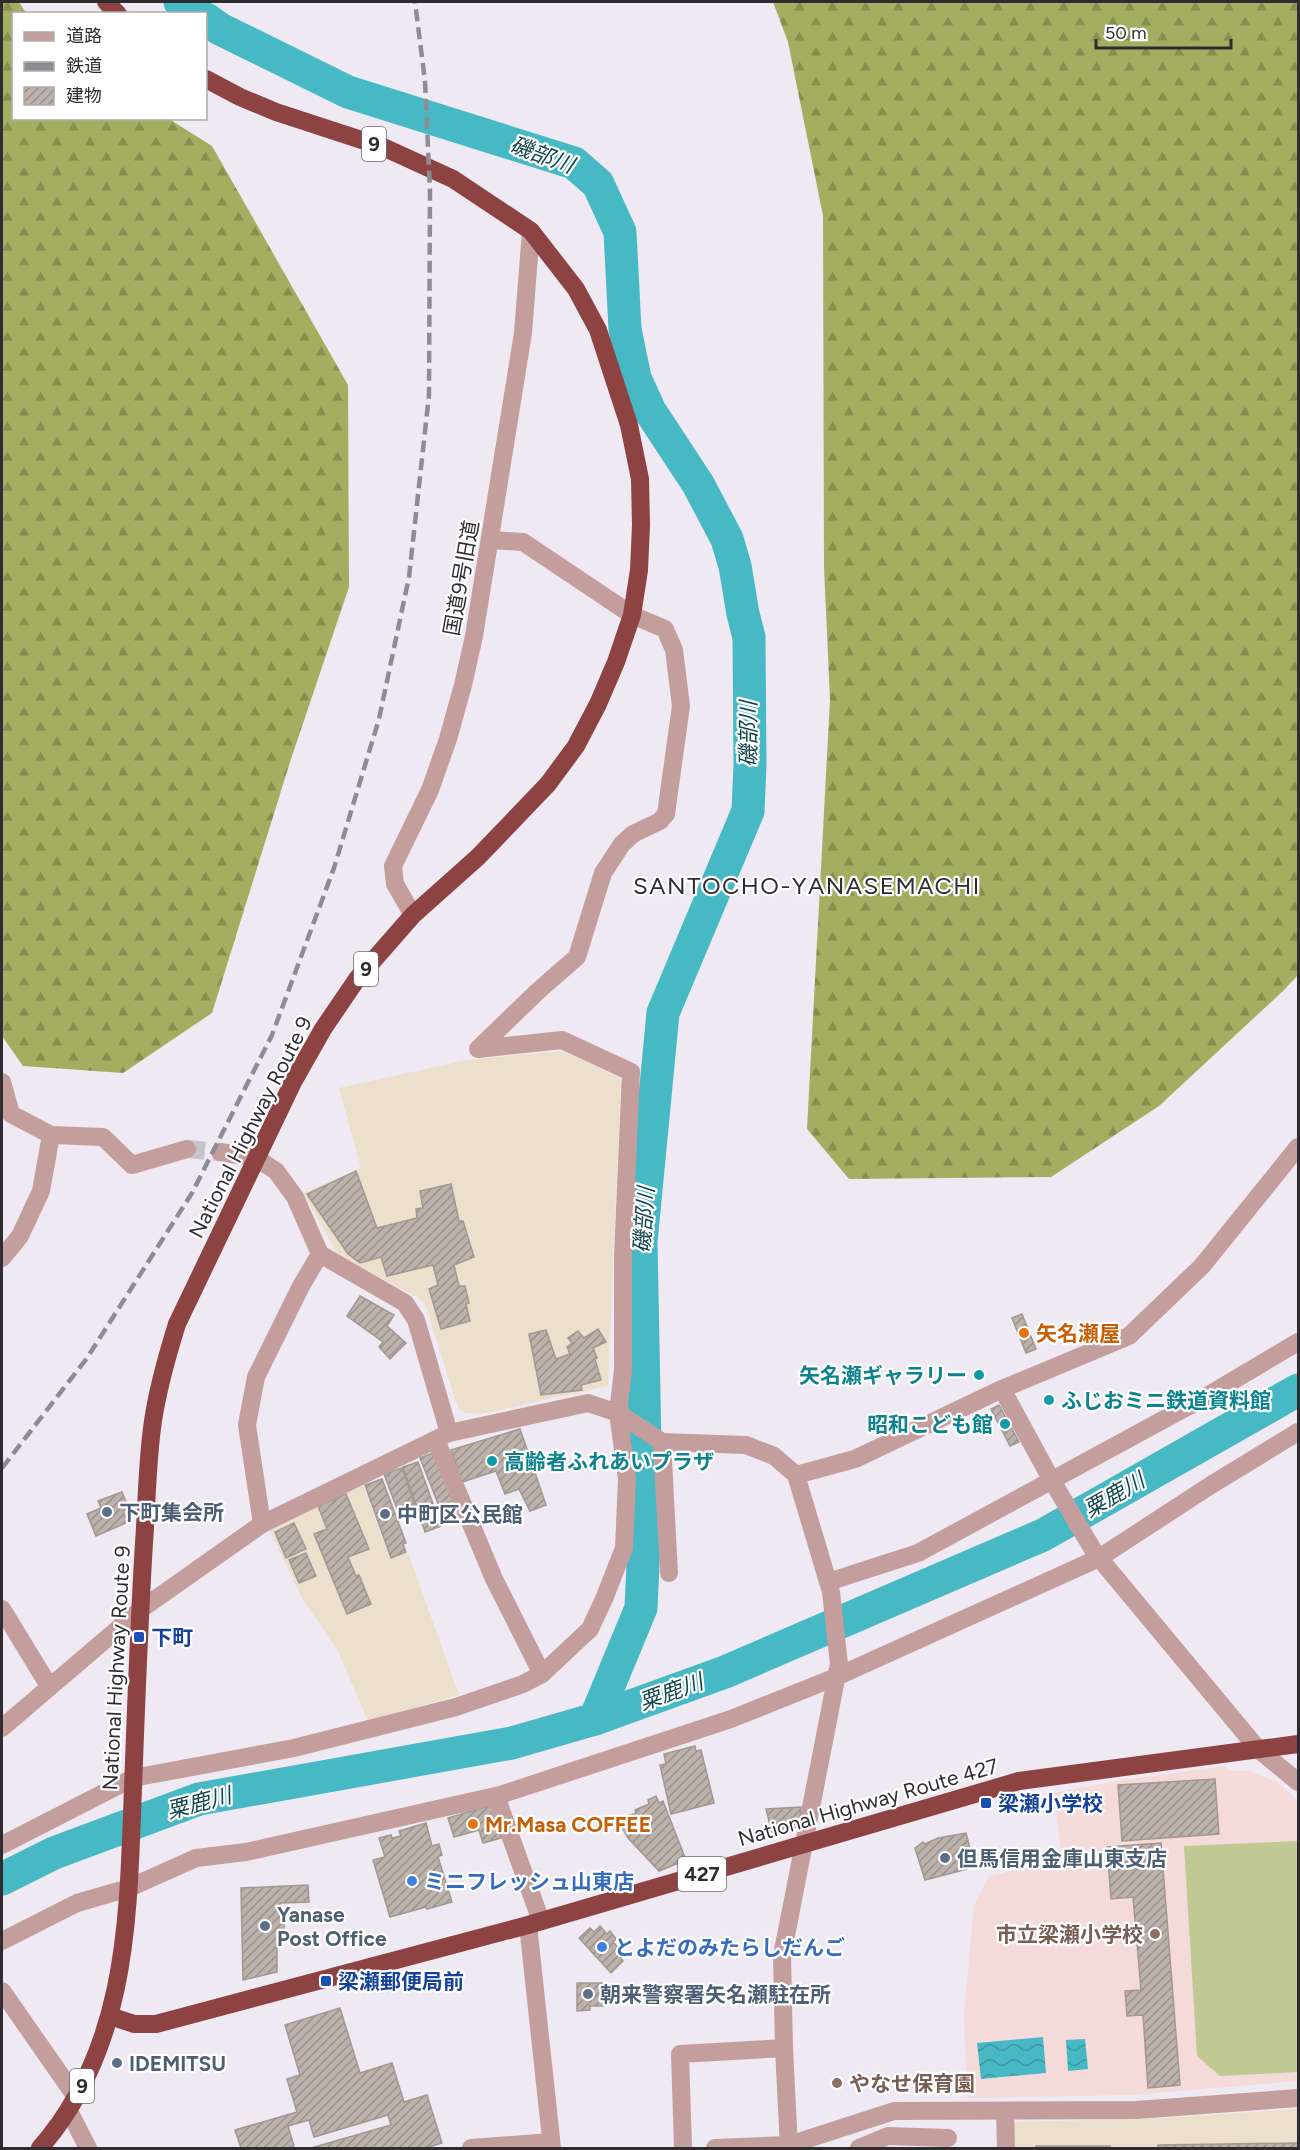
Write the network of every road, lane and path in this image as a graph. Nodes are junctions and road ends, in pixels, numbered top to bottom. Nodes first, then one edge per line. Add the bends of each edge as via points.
1 (207, 80) edge
2 (531, 231) junction
3 (490, 540) junction
4 (632, 615) junction
5 (413, 915) junction
6 (2, 1082) edge
7 (51, 1135) junction
8 (1299, 1147) edge
9 (187, 1149) tunnel mouth
10 (220, 1152) tunnel mouth
11 (256, 1158) junction
12 (320, 1254) junction
13 (2, 1257) edge
14 (1299, 1342) edge
15 (1002, 1389) junction
16 (618, 1413) junction
17 (1299, 1432) edge
18 (443, 1436) junction
19 (662, 1442) junction
20 (796, 1475) junction
21 (1053, 1482) junction
22 (262, 1524) junction
23 (1097, 1555) junction
24 (669, 1573) dead end
25 (830, 1587) junction
26 (2, 1609) edge
27 (140, 1610) junction
28 (838, 1671) junction
29 (542, 1674) junction
30 (49, 1686) junction
31 (2, 1728) edge
32 (1299, 1744) edge
33 (1258, 1749) junction
34 (1299, 1782) edge
35 (133, 1784) junction
36 (496, 1796) junction
37 (2, 1845) edge
38 (804, 1845) junction
39 (129, 1883) junction
40 (535, 1923) junction
41 (2, 1941) edge
42 (2, 1990) edge
43 (110, 2016) junction
44 (784, 2048) junction
45 (1299, 2098) edge
46 (73, 2104) junction
47 (947, 2111) junction
48 (1005, 2111) junction
49 (948, 2143) edge
50 (552, 2145) edge
51 (789, 2147) edge
52 (40, 2148) edge
53 (88, 2148) edge
54 (471, 2148) edge
55 (682, 2148) edge
56 (715, 2148) edge
57 (859, 2148) edge
58 (1006, 2148) edge

1 - 2 highway, National Highway Route 9 / 9 via 276,112 383,147 453,178
2 - 3 street, 国道9号旧道 via 523,333
2 - 4 highway, National Highway Route 9 / 9 via 576,289 598,330 629,424 640,479 641,525
3 - 4 street via 523,542
3 - 5 street, 国道9号旧道 via 474,636 448,740 430,790 393,866 395,884
4 - 5 highway, National Highway Route 9 / 9 via 616,662 576,746 548,784 478,857
4 - 16 street via 665,629 674,650 681,706 666,814 622,844 603,873 577,957 478,1049 562,1040 631,1072 623,1257 623,1370
5 - 11 highway, National Highway Route 9 / 9 via 357,979 323,1029
6 - 7 street via 11,1114
7 - 9 street via 103,1137 132,1165
7 - 13 street via 41,1191 20,1236
8 - 15 street via 1202,1266 1129,1336
10 - 11 street
11 - 12 street via 276,1171 295,1197
11 - 27 highway, National Highway Route 9 / 9 via 177,1324 165,1361 153,1422
12 - 18 street via 405,1303 416,1320
12 - 22 street via 256,1377 247,1425
14 - 21 street
15 - 20 street via 855,1459
15 - 21 street
16 - 18 street via 588,1403
16 - 19 street
16 - 29 street via 627,1479 624,1548 590,1629
17 - 23 street
18 - 22 street
18 - 29 street via 494,1579
19 - 20 street via 746,1445 774,1456
19 - 24 street
20 - 25 street
21 - 23 street
21 - 25 street via 918,1553
22 - 27 street
23 - 28 street
23 - 33 street
25 - 28 street
26 - 30 street
27 - 30 street
27 - 35 highway, National Highway Route 9 / 9
28 - 36 street via 731,1719
28 - 38 street
29 - 35 street via 456,1707
30 - 31 street
32 - 33 highway, National Highway Route 427 / 427
33 - 34 street
33 - 38 highway, National Highway Route 427 / 427 via 1019,1781
35 - 37 street
35 - 39 highway, National Highway Route 9 / 9
36 - 39 street via 246,1852 196,1858
36 - 40 street
38 - 40 highway, National Highway Route 427 / 427
38 - 44 street via 782,1956
39 - 41 street via 77,1903
39 - 43 highway, National Highway Route 9 / 9 via 124,1946
40 - 43 highway, National Highway Route 427 / 427 via 156,2024 134,2024
40 - 50 street
42 - 46 street
43 - 46 highway, National Highway Route 9 / 9
44 - 51 street
44 - 55 street via 680,2054
45 - 48 street via 1136,2110
46 - 52 highway, National Highway Route 9 / 9
46 - 53 street
47 - 48 street
47 - 49 street
47 - 51 street via 894,2111
48 - 58 street
49 - 57 street via 888,2136
50 - 54 street
51 - 56 street

